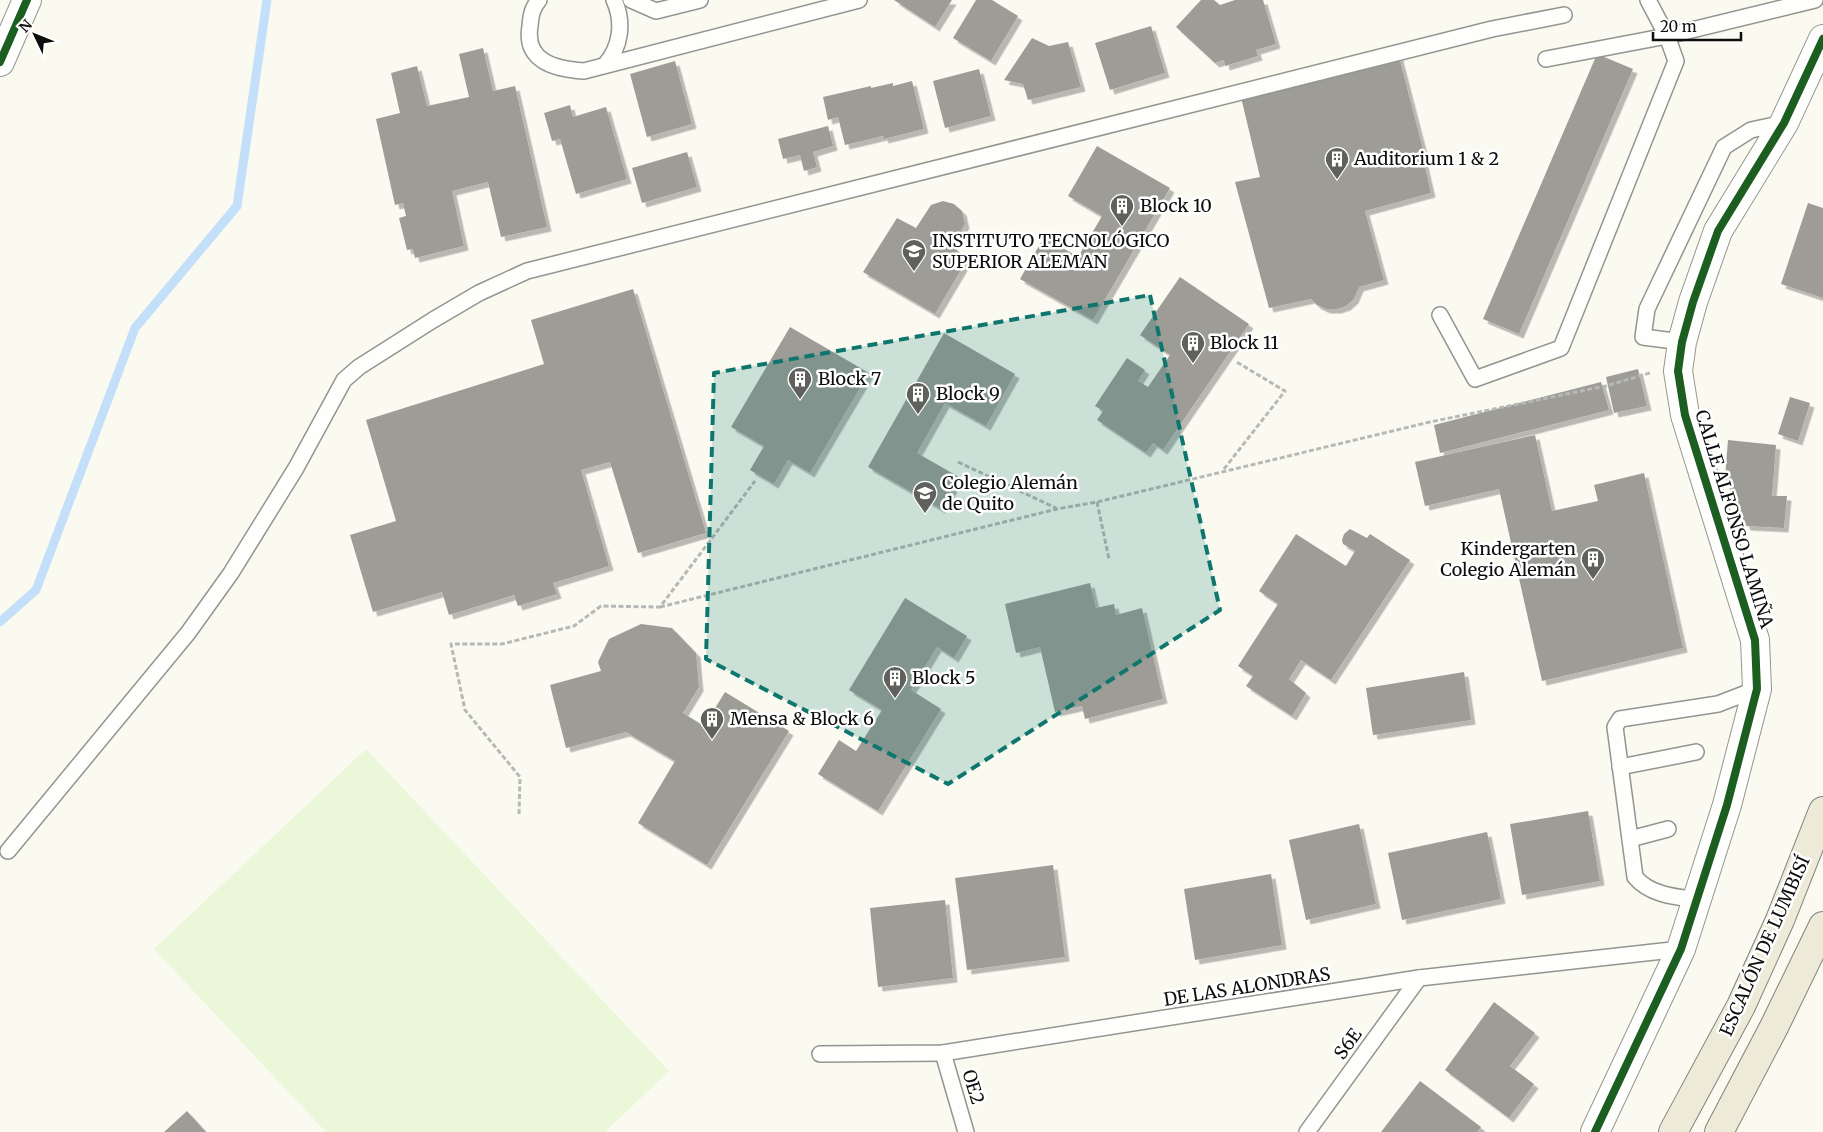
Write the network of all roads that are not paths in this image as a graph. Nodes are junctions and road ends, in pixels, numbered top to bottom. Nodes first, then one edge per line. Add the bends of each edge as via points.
1 (27, 0) edge
2 (539, 0) edge
3 (614, 0) edge
4 (631, 0) edge
5 (700, 0) edge
6 (858, 0) edge
7 (1648, 0) edge
8 (1815, 0) edge
9 (1564, 15) dead end
10 (1667, 36) junction
11 (1823, 39) edge
12 (1546, 59) dead end
13 (0, 62) edge
14 (605, 65) junction
15 (1784, 123) junction
16 (1440, 315) dead end
17 (1682, 342) junction
18 (1757, 689) junction
19 (1696, 752) dead end
20 (1620, 767) junction
21 (1823, 811) edge
22 (1668, 829) dead end
23 (1630, 839) junction
24 (8, 851) dead end
25 (1698, 900) junction
26 (1823, 926) edge
27 (1681, 949) junction
28 (1419, 978) junction
29 (943, 1053) junction
30 (820, 1054) dead end
31 (966, 1132) edge
32 (1307, 1132) edge
33 (1595, 1132) edge
34 (1673, 1132) edge
35 (1719, 1132) edge

1 - 13 street
2 - 14 lane via 533,7 528,37 534,54 548,64 567,70 584,71
3 - 14 lane via 620,23 619,42 615,54
4 - 5 lane via 656,11
6 - 14 lane
7 - 10 lane
8 - 10 lane
9 - 24 lane via 1482,31 527,271 479,293 424,325 344,380 296,468 231,573 194,625
10 - 12 lane
10 - 16 lane via 1676,61 1561,348 1475,379
11 - 15 street, CALLE ALFONSO LAMIÑA
15 - 17 street, CALLE ALFONSO LAMIÑA via 1718,230
15 - 17 lane via 1751,130 1724,147 1647,309 1643,337
17 - 18 street, CALLE ALFONSO LAMIÑA via 1678,371 1685,415 1755,640
18 - 20 lane via 1718,704 1620,719 1615,727
18 - 25 street, CALLE ALFONSO LAMIÑA
19 - 20 lane
20 - 23 lane
21 - 34 main road, ESCALÓN DE LUMBISÍ via 1742,1006
22 - 23 lane
23 - 25 lane via 1635,877 1643,887 1670,896
25 - 27 street, CALLE ALFONSO LAMIÑA
26 - 35 main road
27 - 28 lane, DE LAS ALONDRAS
27 - 33 street, CALLE ALFONSO LAMIÑA
28 - 29 lane, DE LAS ALONDRAS
28 - 32 lane, S6E
29 - 30 lane, DE LAS ALONDRAS
29 - 31 lane, OE2

